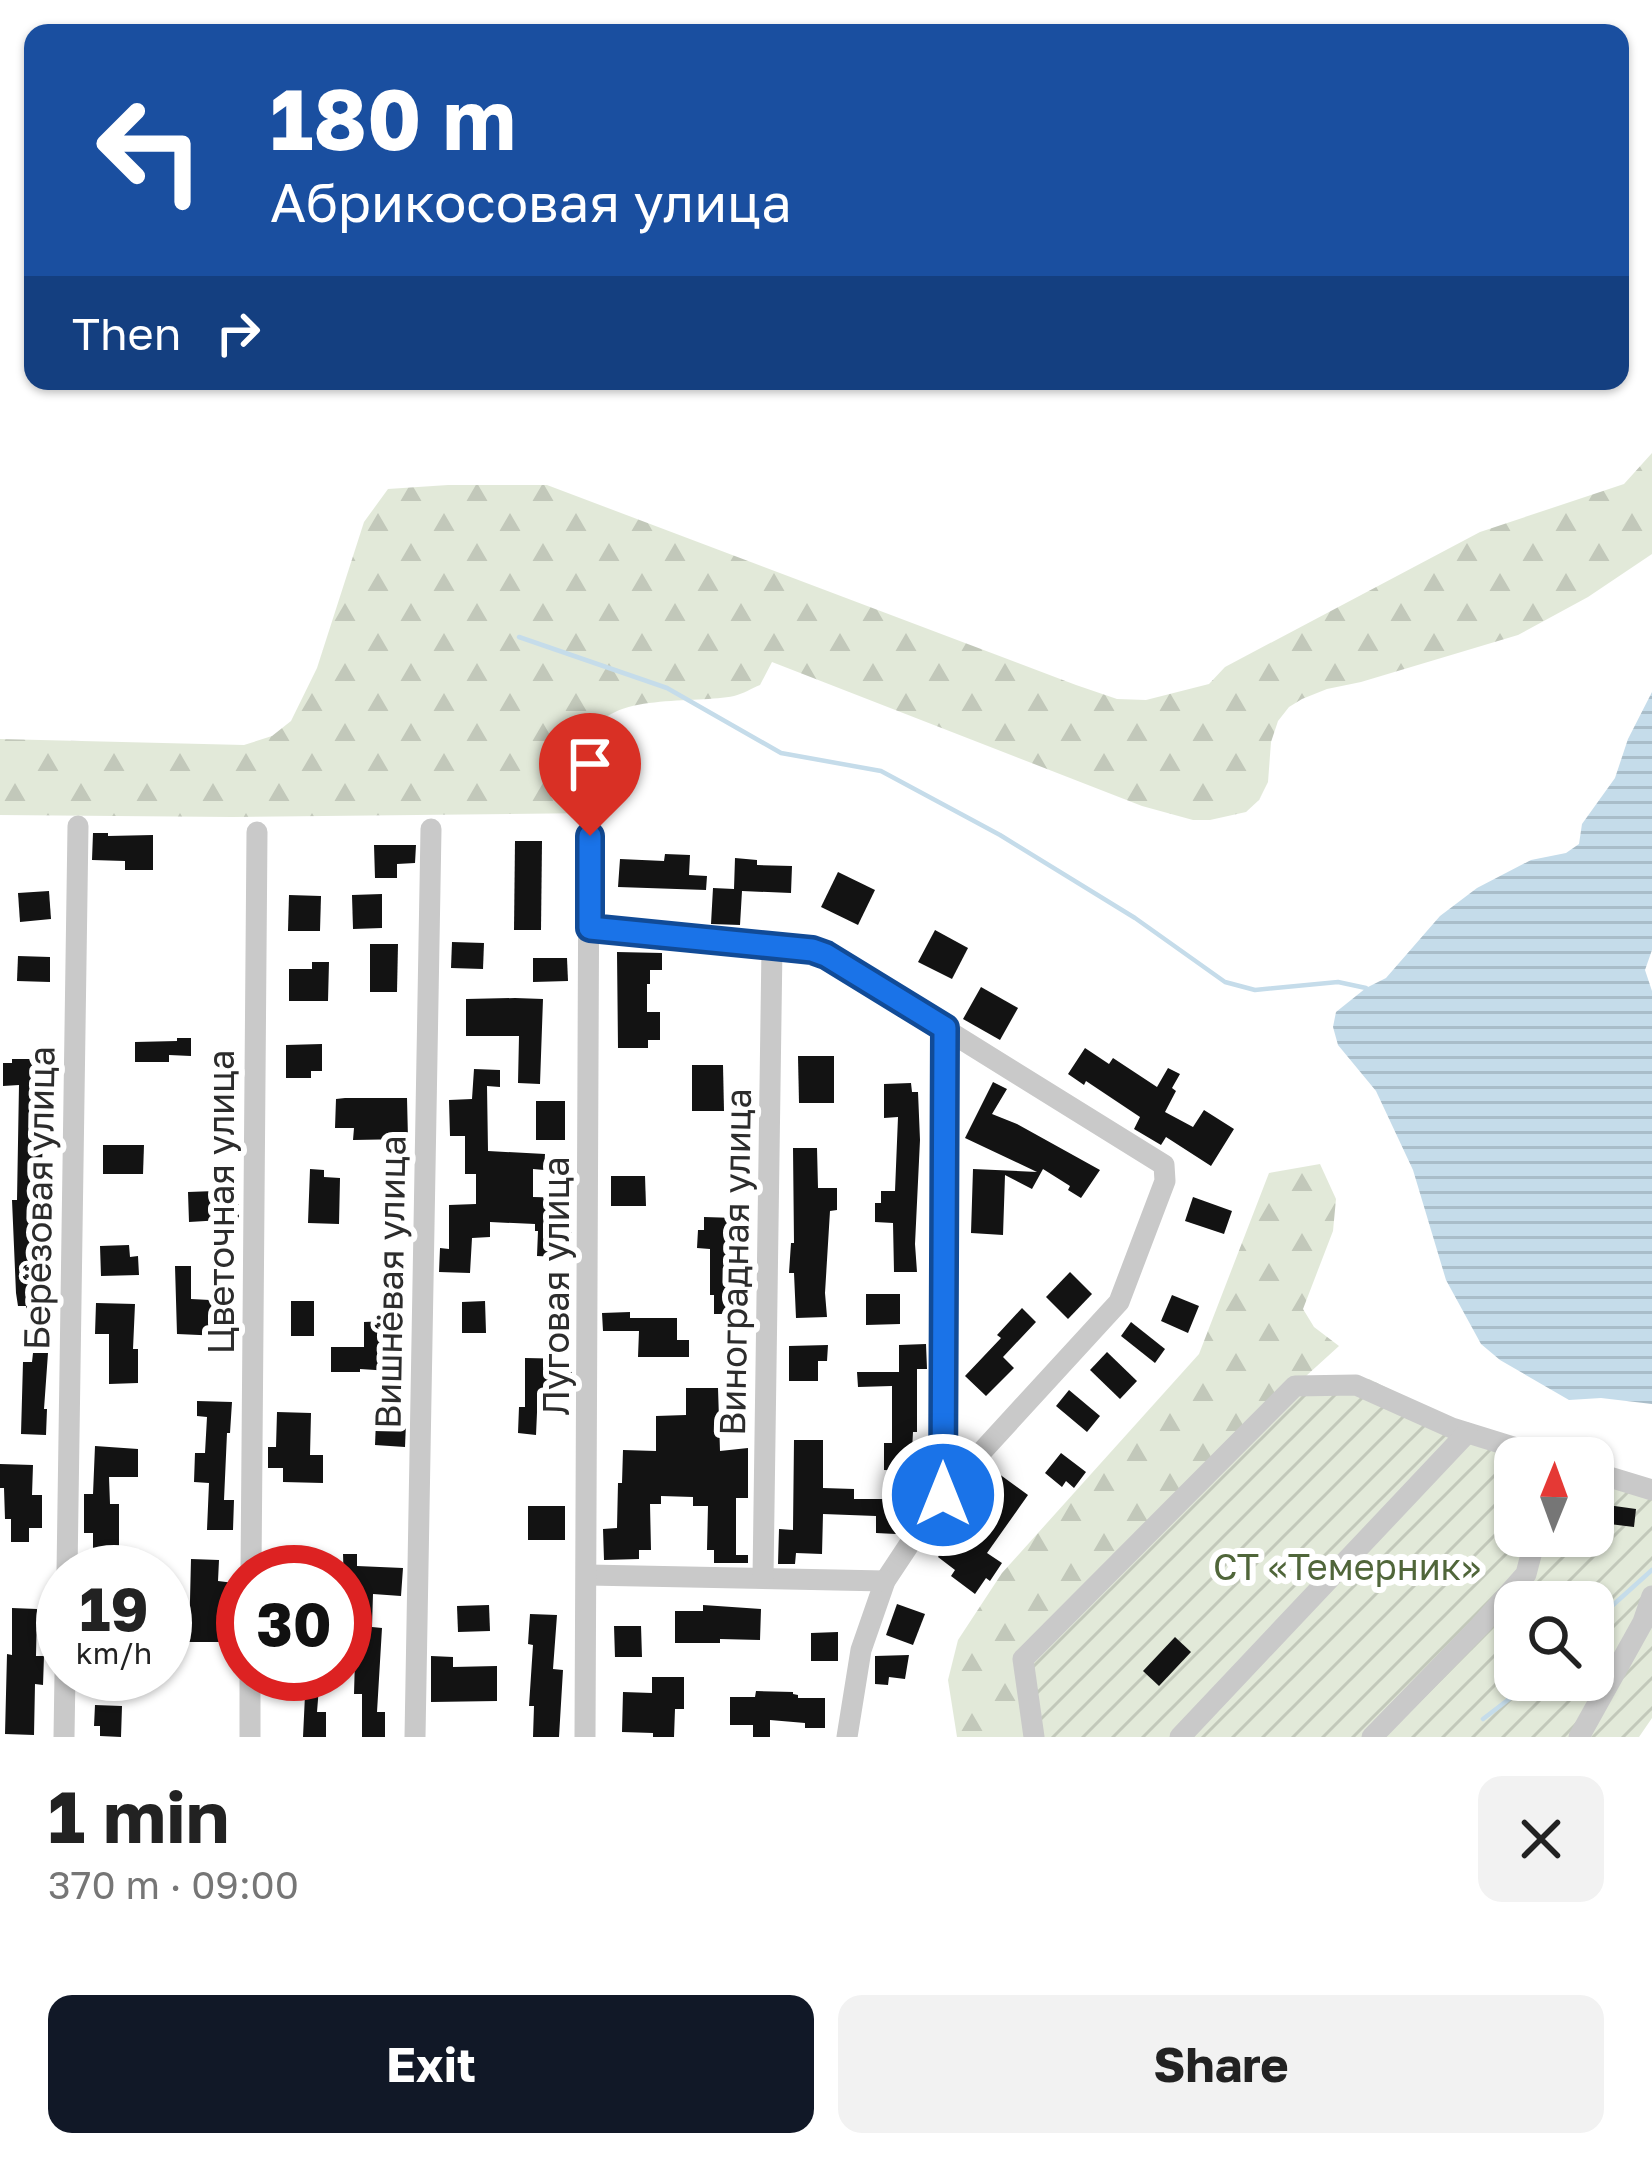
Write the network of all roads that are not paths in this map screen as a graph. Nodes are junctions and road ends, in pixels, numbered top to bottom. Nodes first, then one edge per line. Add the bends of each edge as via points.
1 (78, 826) dead end
2 (431, 829) dead end
3 (257, 832) dead end
4 (590, 836) dead end
5 (590, 928) junction
6 (772, 946) junction
7 (945, 1028) junction
8 (1466, 1433) junction
9 (1494, 1446) edge
10 (1614, 1478) edge
11 (1652, 1490) edge
12 (943, 1495) junction
13 (67, 1545) edge
14 (251, 1545) edge
15 (1530, 1557) edge
16 (588, 1575) junction
17 (763, 1579) junction
18 (885, 1581) junction
19 (1652, 1595) edge
20 (65, 1701) edge
21 (250, 1701) edge
22 (64, 1737) edge
23 (250, 1737) edge
24 (415, 1737) edge
25 (585, 1737) edge
26 (847, 1737) edge
27 (1034, 1737) edge
28 (1180, 1737) edge
29 (1372, 1737) edge
30 (1579, 1737) edge

1 - 13 street, Берёзовая улица
2 - 24 street, Вишнёвая улица
3 - 14 street, Цветочная улица
4 - 5 street, Луговая улица
5 - 6 street
5 - 16 street, Луговая улица
6 - 7 street via 826,955
6 - 17 street, Виноградная улица
7 - 12 street
7 - 12 street via 1164,1165 1165,1181 1119,1302
8 - 9 street
8 - 27 street via 1356,1385 1295,1386 1023,1659
8 - 28 street
10 - 11 street
12 - 18 street
15 - 29 street via 1526,1574
16 - 17 street
16 - 25 street, Луговая улица
17 - 18 street
18 - 26 street via 861,1650
19 - 30 street
20 - 22 street
21 - 23 street

